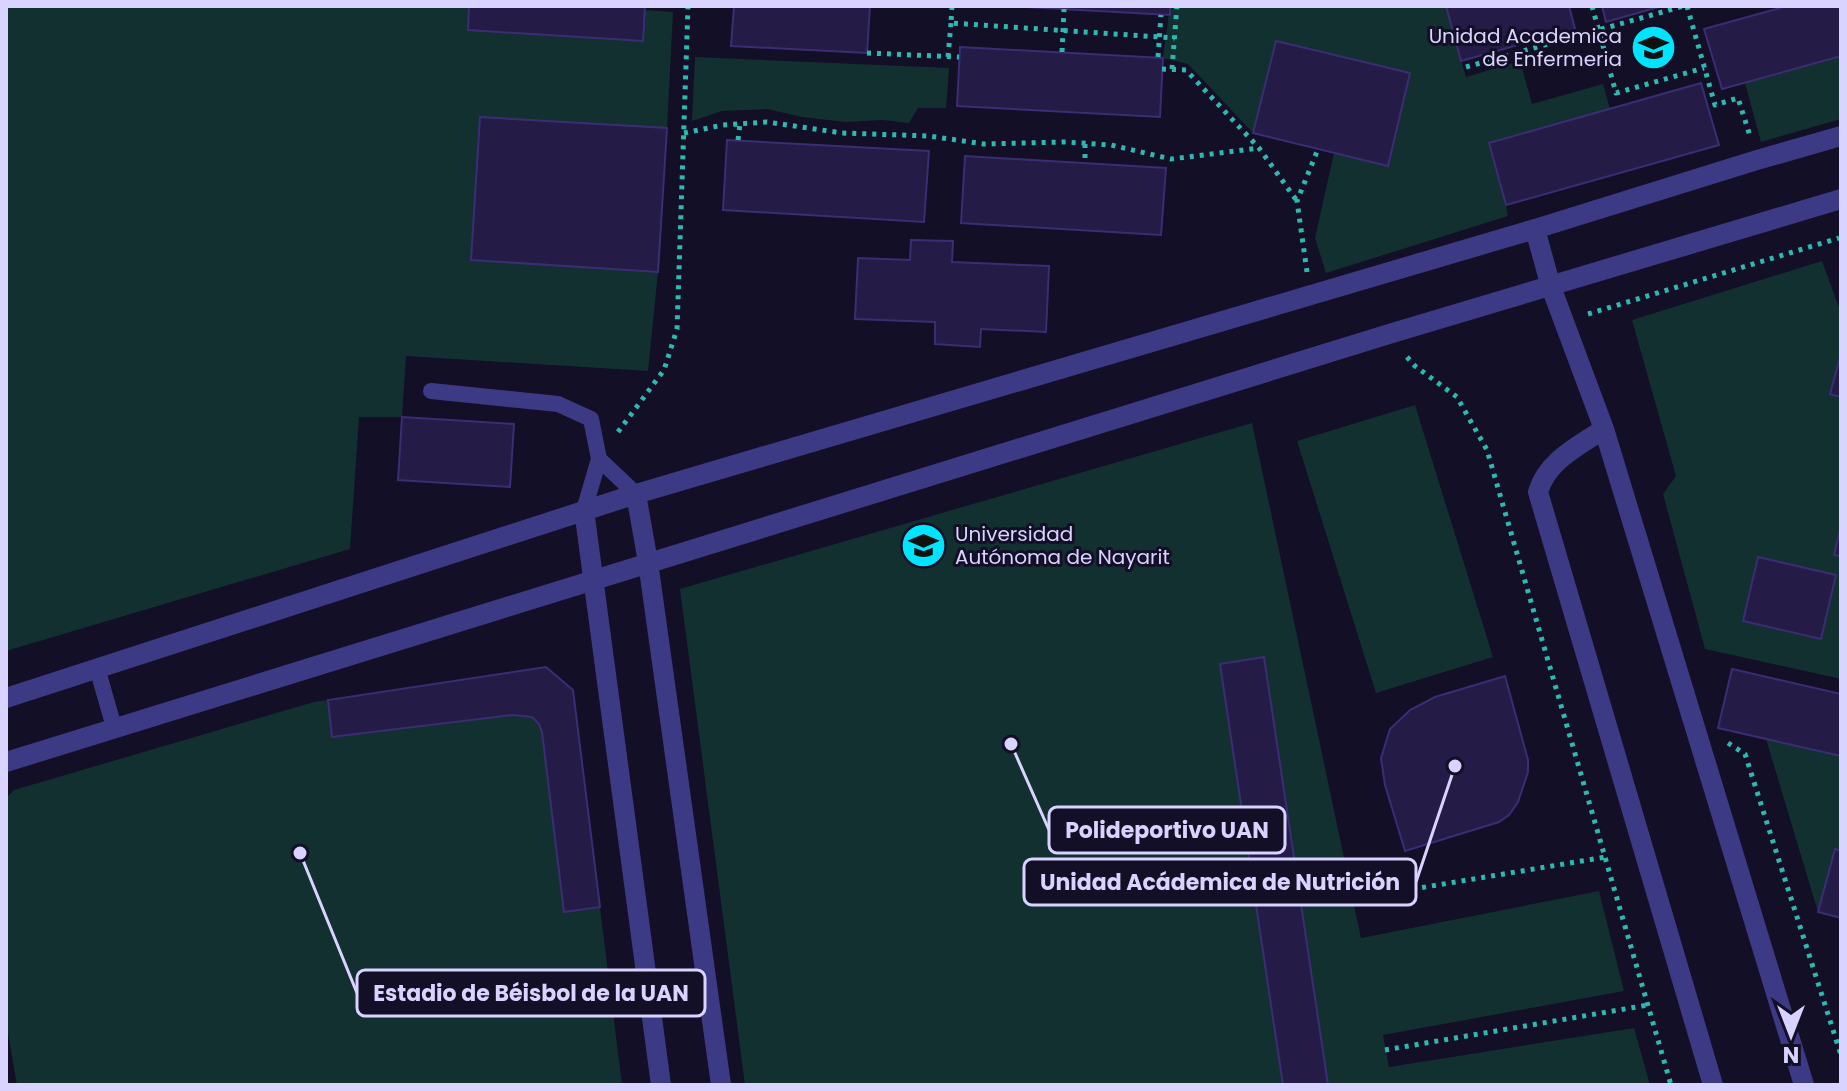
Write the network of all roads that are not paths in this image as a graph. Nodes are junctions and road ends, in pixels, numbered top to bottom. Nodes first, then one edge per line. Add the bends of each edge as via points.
1 (1841, 136) edge
2 (1841, 199) edge
3 (1535, 229) junction
4 (1551, 287) junction
5 (431, 391) dead end
6 (1604, 429) junction
7 (599, 459) junction
8 (636, 494) junction
9 (584, 510) junction
10 (648, 562) junction
11 (593, 579) junction
12 (97, 668) junction
13 (6, 698) edge
14 (114, 727) junction
15 (6, 762) edge
16 (661, 1085) edge
17 (721, 1085) edge
18 (1713, 1085) edge
19 (1804, 1085) edge

1 - 3 street
2 - 4 street
3 - 4 street
3 - 8 street
4 - 6 street
4 - 10 street
5 - 7 lane via 558,404 591,419
6 - 18 street via 1568,452 1543,476 1538,492
6 - 19 street
7 - 8 lane
7 - 9 lane
8 - 9 street
8 - 10 street
9 - 11 street
9 - 12 street
10 - 11 street
10 - 17 street
11 - 14 street
11 - 16 street
12 - 13 street
12 - 14 lane
14 - 15 street

